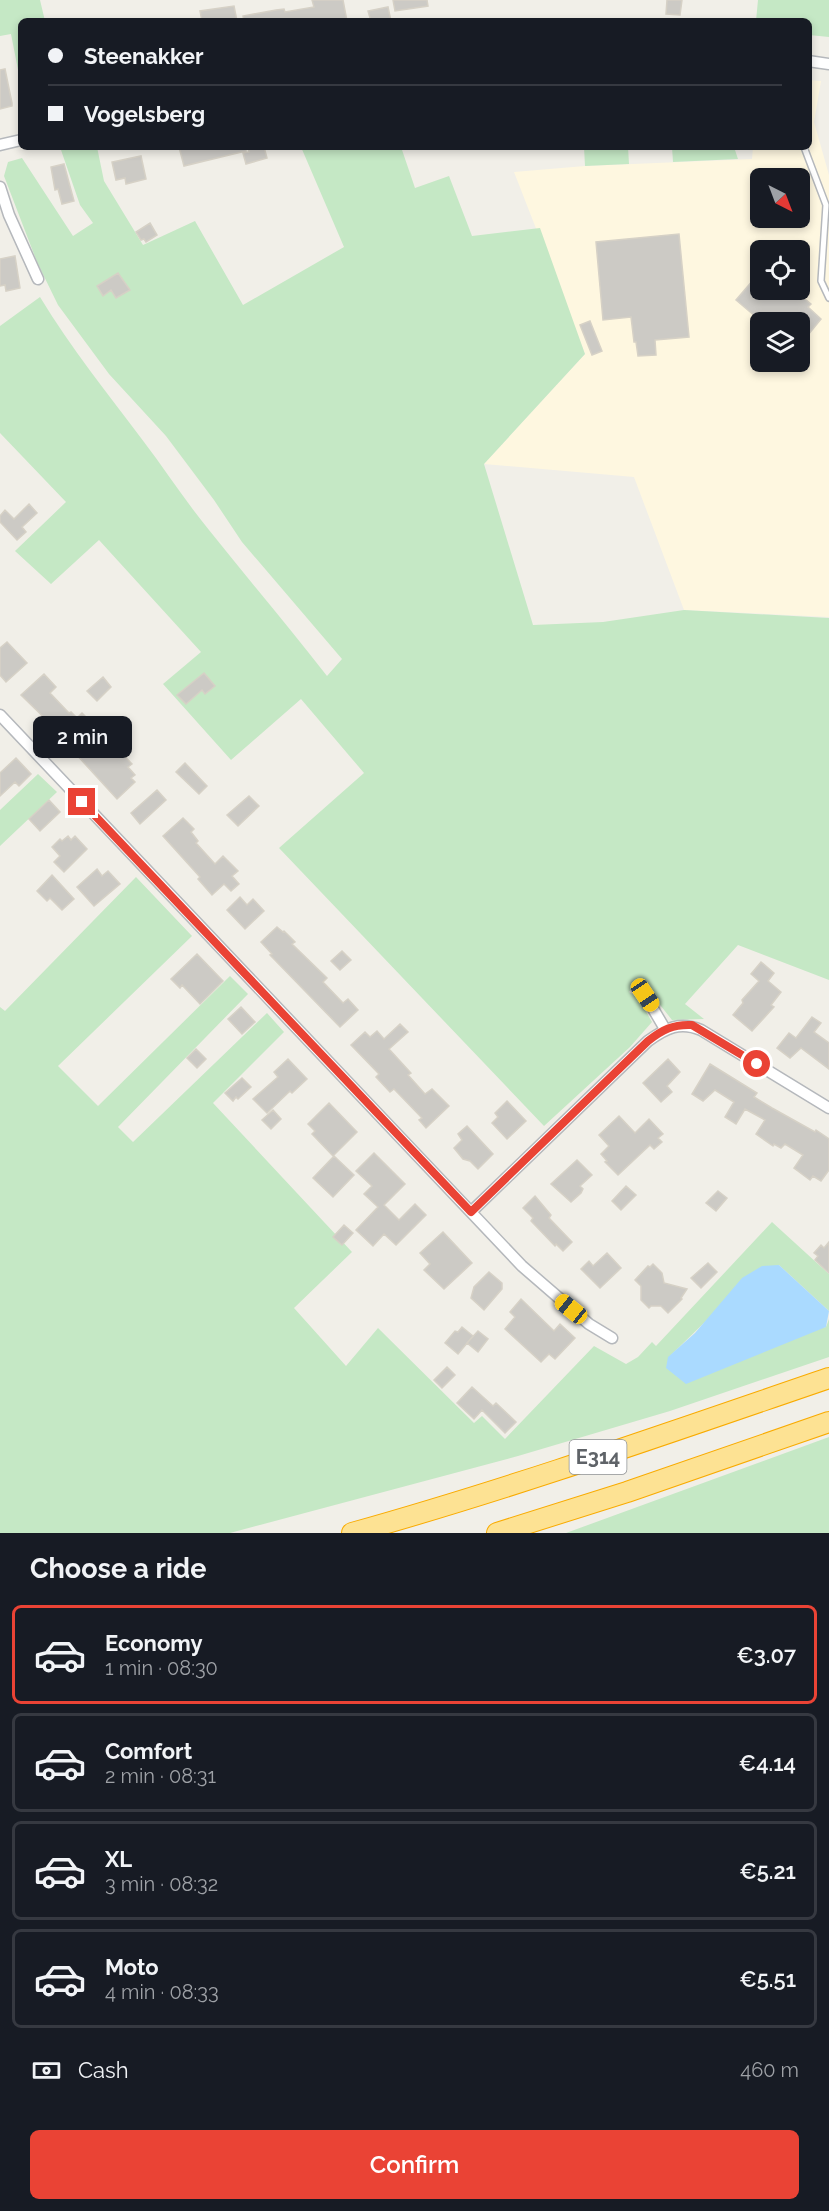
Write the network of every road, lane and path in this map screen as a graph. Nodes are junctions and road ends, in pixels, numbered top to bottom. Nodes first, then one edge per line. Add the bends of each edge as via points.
1 (812, 62) edge
2 (829, 64) edge
3 (18, 141) edge
4 (0, 145) edge
5 (805, 150) edge
6 (0, 187) edge
7 (38, 279) dead end
8 (829, 298) edge
9 (0, 715) edge
10 (645, 995) dead end
11 (665, 1029) junction
12 (829, 1108) edge
13 (471, 1212) junction
14 (612, 1338) dead end
15 (829, 1378) edge
16 (829, 1422) edge
17 (352, 1533) edge
18 (497, 1533) edge

1 - 2 street
3 - 4 street
5 - 8 lane via 826,205 821,281
6 - 7 street
9 - 13 street
10 - 11 street
11 - 12 street via 692,1025
11 - 13 street
13 - 14 street via 552,1294
15 - 17 highway, E314 via 601,1456
16 - 18 highway, E314

